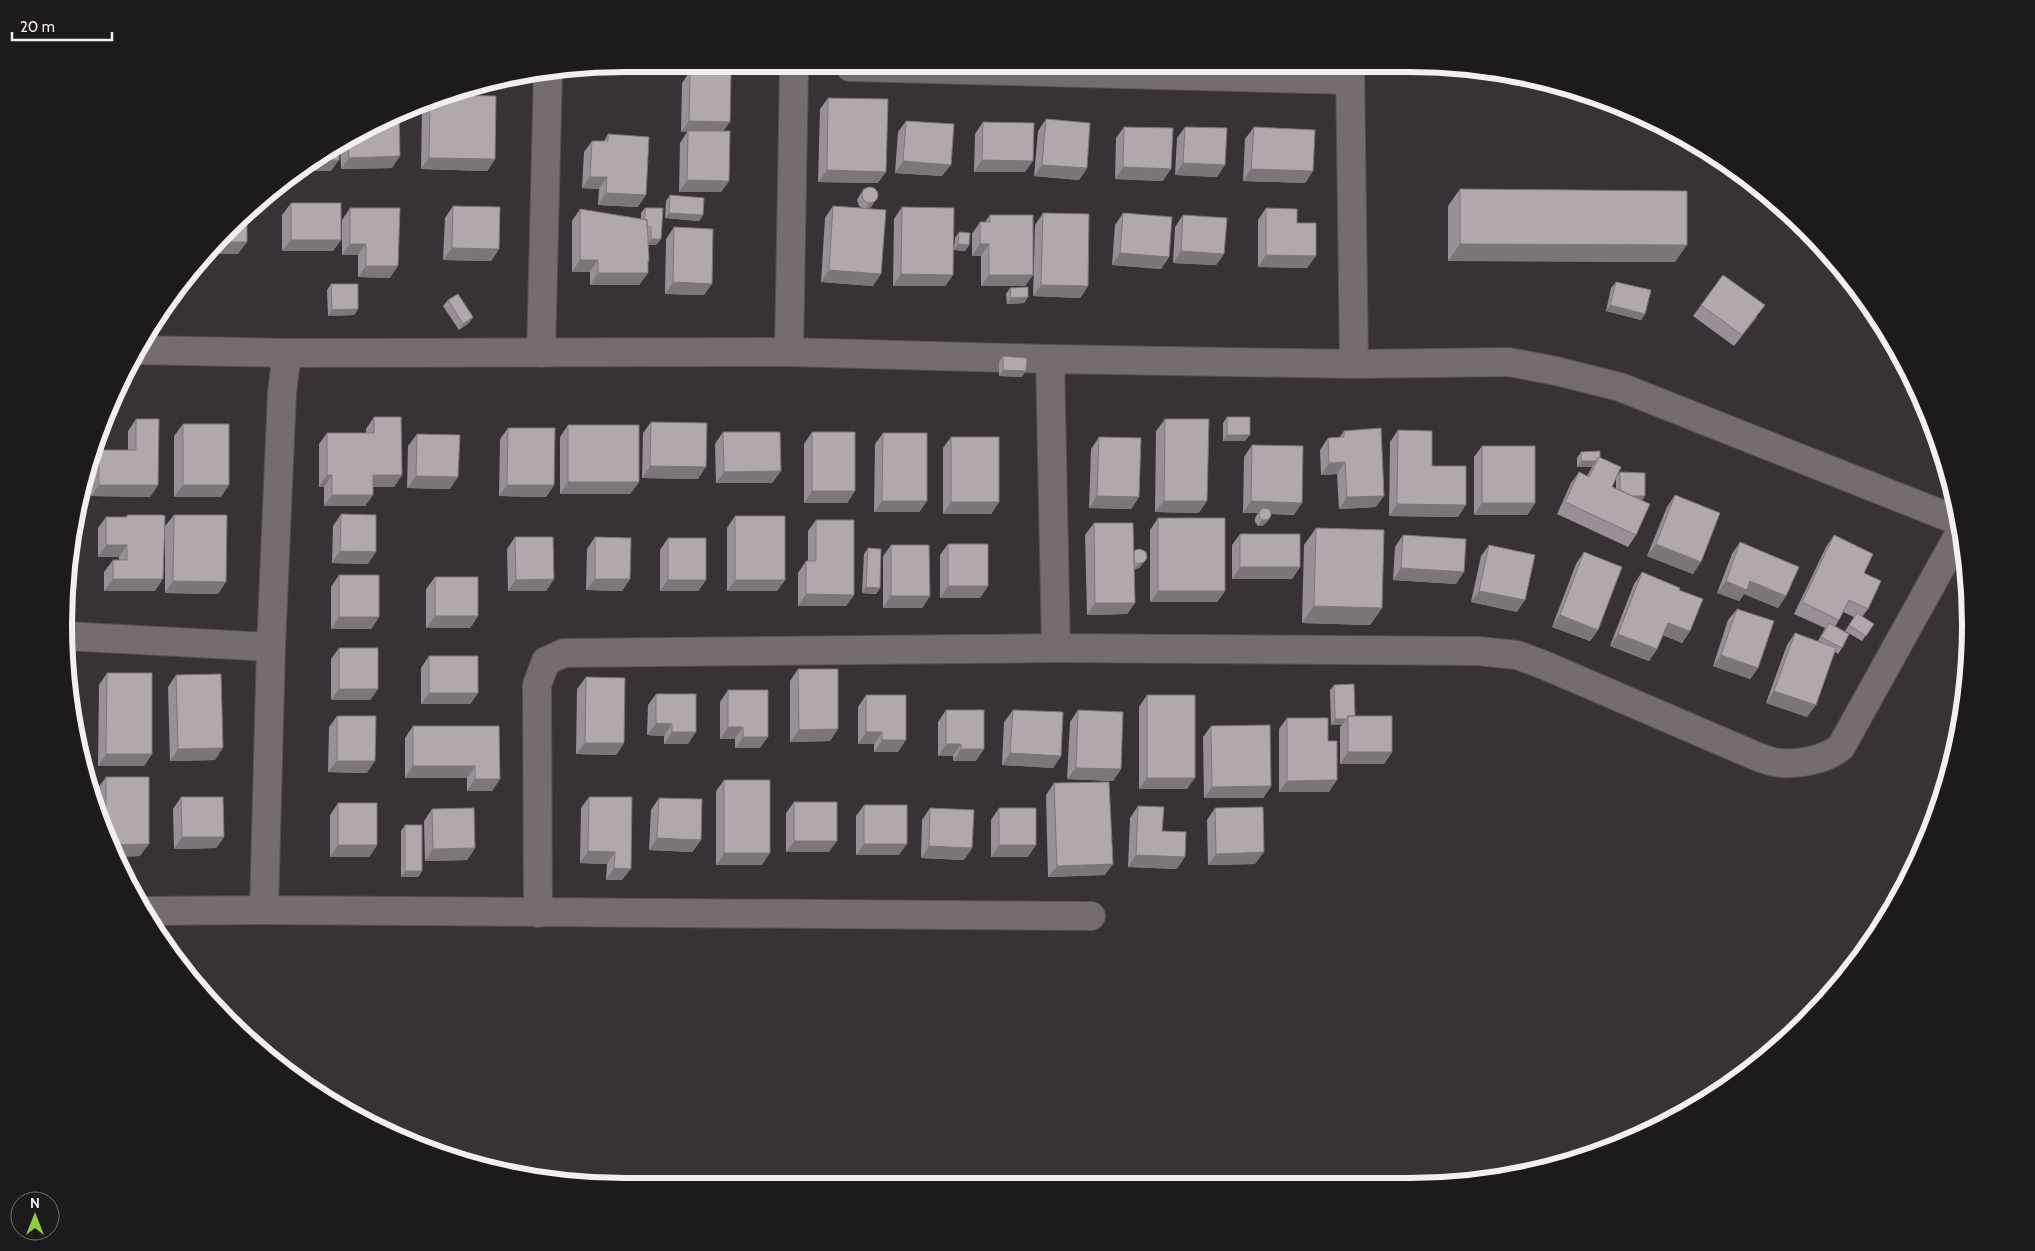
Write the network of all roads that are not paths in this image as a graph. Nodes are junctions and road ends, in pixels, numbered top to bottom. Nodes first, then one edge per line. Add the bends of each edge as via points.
1 (794, 72) edge
2 (1267, 72) edge
3 (1350, 73) edge
4 (548, 78) edge
5 (146, 350) edge
6 (789, 352) junction
7 (287, 353) junction
8 (542, 353) junction
9 (1050, 359) junction
10 (1354, 364) junction
11 (1952, 518) edge
12 (1956, 540) edge
13 (73, 636) edge
14 (271, 647) junction
15 (1056, 648) junction
16 (264, 910) junction
17 (152, 911) edge
18 (538, 913) junction
19 (1091, 916) dead end

1 - 6 street
2 - 3 street
3 - 10 street
4 - 8 street
5 - 7 street
6 - 8 street
6 - 9 street
7 - 8 street
7 - 14 street via 282,393
9 - 10 street
9 - 15 street
10 - 11 street via 1509,362 1620,387
12 - 15 street via 1841,747 1831,755 1813,760 1780,763 1758,757 1517,655
13 - 14 street
14 - 16 street
15 - 18 street via 564,653 546,662 537,685
16 - 17 street
16 - 18 street
18 - 19 street

